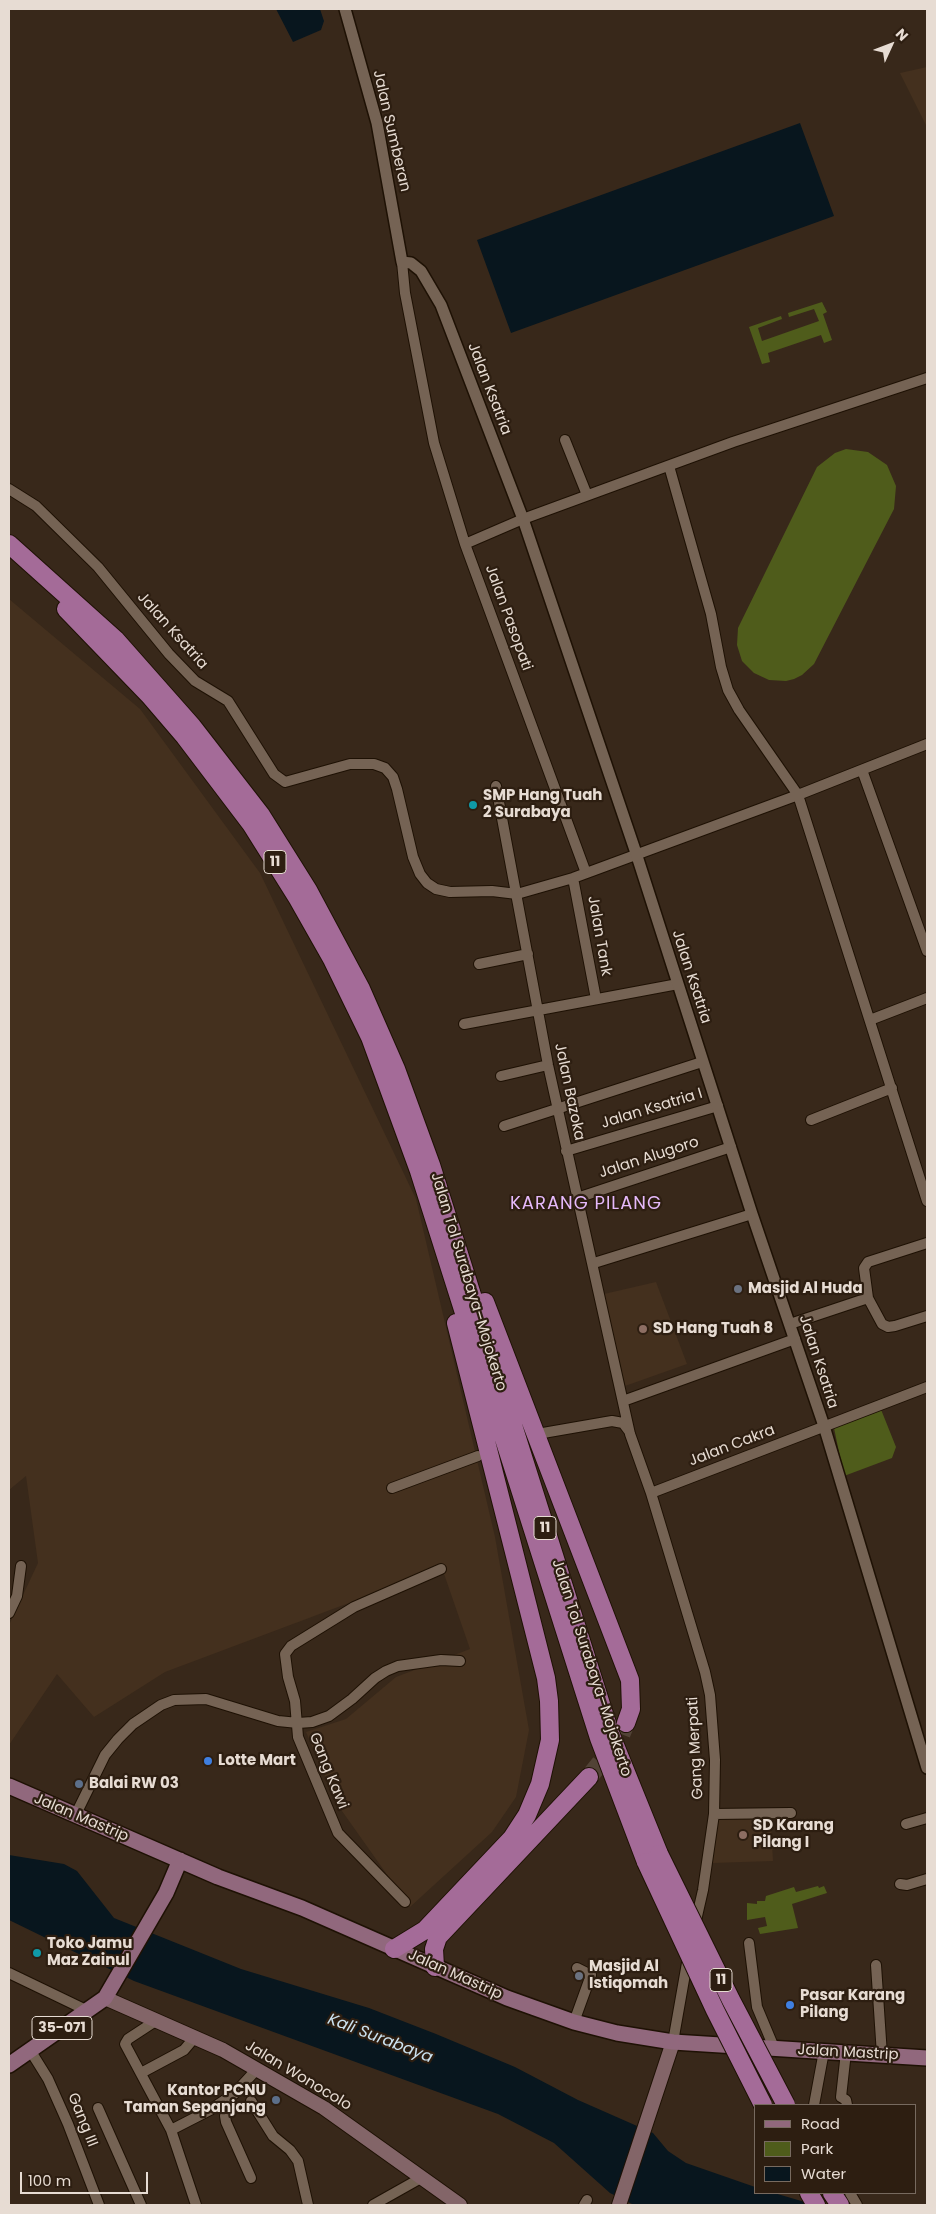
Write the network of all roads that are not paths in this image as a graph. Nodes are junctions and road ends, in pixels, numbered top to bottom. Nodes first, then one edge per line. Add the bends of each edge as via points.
1 (344, 9) edge
2 (402, 262) junction
3 (927, 378) edge
4 (565, 440) dead end
5 (669, 466) junction
6 (9, 489) edge
7 (587, 495) junction
8 (522, 519) junction
9 (9, 544) edge
10 (465, 544) junction
11 (9, 560) edge
12 (927, 744) edge
13 (862, 770) junction
14 (496, 786) dead end
15 (798, 795) junction
16 (636, 853) junction
17 (586, 873) junction
18 (573, 878) junction
19 (517, 894) junction
20 (927, 951) edge
21 (528, 954) junction
22 (479, 964) dead end
23 (678, 984) junction
24 (927, 998) edge
25 (596, 999) junction
26 (537, 1012) junction
27 (870, 1020) junction
28 (464, 1024) dead end
29 (702, 1062) junction
30 (548, 1066) junction
31 (501, 1076) dead end
32 (892, 1088) junction
33 (718, 1106) junction
34 (557, 1108) junction
35 (811, 1120) dead end
36 (504, 1126) dead end
37 (731, 1147) junction
38 (566, 1151) junction
39 (577, 1198) junction
40 (442, 1200) junction
41 (927, 1200) edge
42 (752, 1214) junction
43 (438, 1230) junction
44 (927, 1243) edge
45 (594, 1263) junction
46 (868, 1298) junction
47 (927, 1316) edge
48 (790, 1324) junction
49 (795, 1339) junction
50 (927, 1387) edge
51 (623, 1401) junction
52 (824, 1426) junction
53 (543, 1433) dead end
54 (630, 1434) junction
55 (478, 1456) dead end
56 (392, 1488) dead end
57 (651, 1493) junction
58 (22, 1566) dead end
59 (441, 1570) dead end
60 (9, 1612) edge
61 (460, 1661) dead end
62 (298, 1723) junction
63 (626, 1723) tunnel mouth
64 (927, 1768) edge
65 (589, 1777) tunnel mouth
66 (9, 1786) edge
67 (791, 1813) dead end
68 (714, 1814) junction
69 (75, 1816) junction
70 (927, 1818) edge
71 (906, 1824) dead end
72 (652, 1858) junction
73 (180, 1860) junction
74 (927, 1879) edge
75 (900, 1884) dead end
76 (405, 1902) dead end
77 (749, 1943) dead end
78 (394, 1949) junction
79 (876, 1965) dead end
80 (435, 1967) junction
81 (577, 1968) dead end
82 (9, 1973) edge
83 (109, 1992) junction
84 (88, 2011) junction
85 (157, 2020) junction
86 (574, 2022) junction
87 (195, 2037) junction
88 (673, 2042) junction
89 (30, 2050) junction
90 (775, 2050) junction
91 (824, 2051) junction
92 (846, 2052) junction
93 (882, 2055) junction
94 (927, 2058) edge
95 (9, 2065) edge
96 (257, 2069) junction
97 (141, 2073) junction
98 (225, 2100) junction
99 (251, 2101) dead end
100 (763, 2104) edge
101 (785, 2104) edge
102 (814, 2104) edge
103 (847, 2104) edge
104 (98, 2108) dead end
105 (171, 2130) junction
106 (251, 2178) dead end
107 (421, 2178) junction
108 (810, 2194) edge
109 (833, 2194) edge
110 (851, 2194) edge
111 (99, 2205) edge
112 (141, 2205) edge
113 (196, 2205) edge
114 (308, 2205) edge
115 (373, 2205) edge
116 (460, 2205) edge
117 (619, 2205) edge
118 (816, 2205) edge
119 (840, 2205) edge
120 (857, 2205) edge

1 - 2 street, Jalan Sumberan via 377,123
2 - 8 street, Jalan Ksatria via 411,263 421,271 440,305
2 - 10 street, Jalan Pasopati via 434,443
3 - 5 street
4 - 7 street
5 - 7 street
5 - 15 street via 728,690
6 - 19 street, Jalan Ksatria via 36,506 98,567 168,654 195,681 228,701 274,774 285,782 350,764 374,764 385,768 398,789 413,857 427,883 450,892 492,890
7 - 8 street
8 - 10 street
8 - 16 street, Jalan Ksatria
9 - 40 highway, Jalan Tol Surabaya–Mojokerto / 11 via 116,640 192,726 261,815 308,890 361,989 396,1069
10 - 17 street, Jalan Pasopati
11 - 43 highway, Jalan Tol Surabaya–Mojokerto / 11 via 63,607 143,688 251,824 332,959 370,1037
12 - 13 street
13 - 15 street
13 - 20 street
14 - 19 street, Jalan Bazoka
15 - 16 street
15 - 27 street
16 - 17 street, Jalan Ksatria
16 - 23 street, Jalan Ksatria
17 - 18 street, Jalan Ksatria
18 - 19 street, Jalan Ksatria
18 - 25 street, Jalan Tank
19 - 21 street, Jalan Bazoka
21 - 22 street
21 - 26 street, Jalan Bazoka
23 - 25 street
23 - 29 street, Jalan Ksatria
24 - 27 street
25 - 26 street
26 - 28 street
26 - 30 street, Jalan Bazoka
27 - 32 street
29 - 33 street, Jalan Ksatria
29 - 34 street
30 - 31 street
30 - 34 street, Jalan Bazoka
32 - 35 street
32 - 41 street
33 - 37 street, Jalan Ksatria
33 - 38 street, Jalan Ksatria I
34 - 36 street
34 - 38 street, Jalan Bazoka
37 - 39 street, Jalan Alugoro
37 - 42 street, Jalan Ksatria
38 - 39 street, Jalan Bazoka
39 - 45 street, Jalan Bazoka
40 - 63 highway via 534,1426 630,1680 631,1709
40 - 72 highway, Jalan Tol Surabaya–Mojokerto / 11
42 - 45 street
42 - 48 street, Jalan Ksatria
43 - 72 highway, Jalan Tol Surabaya–Mojokerto / 11 via 599,1738
43 - 78 highway via 458,1331 546,1678 550,1740 540,1784 512,1838 425,1930
44 - 46 street via 868,1262 864,1268
45 - 51 street, Jalan Bazoka
46 - 47 street via 882,1324 888,1327
46 - 48 street
48 - 49 street, Jalan Ksatria
49 - 51 street
49 - 52 street, Jalan Ksatria
50 - 52 street, Jalan Cakra
51 - 54 street, Gang Merpati
52 - 57 street, Jalan Cakra
52 - 64 street, Jalan Ksatria
53 - 54 street via 612,1421 623,1423
54 - 57 street, Gang Merpati
55 - 56 street
57 - 68 street, Gang Merpati via 710,1695 715,1760
58 - 60 street via 17,1596
59 - 62 street, Gang Kawi via 354,1607 287,1650 284,1660
61 - 62 street via 441,1660 398,1666 375,1678 329,1716
62 - 69 street via 254,1715 206,1699 180,1699 161,1705 133,1724 105,1755
62 - 76 street, Gang Kawi via 296,1732 338,1834
65 - 80 highway via 438,1937 434,1949
66 - 69 main road, Jalan Mastrip
67 - 68 street
68 - 88 street, Gang Merpati via 703,1890
69 - 73 main road, Jalan Mastrip
70 - 71 street
72 - 100 highway, Jalan Tol Surabaya–Mojokerto / 11, bridge via 715,2010
72 - 101 highway, Jalan Tol Surabaya–Mojokerto / 11, bridge
73 - 78 main road, Jalan Mastrip via 302,1908
73 - 83 main road, 35-071 via 166,1893
74 - 75 street
77 - 90 street via 757,2007
78 - 80 main road, Jalan Mastrip
79 - 93 street
80 - 86 main road, Jalan Mastrip
81 - 86 street via 591,1975
82 - 84 street
83 - 84 main road, 35-071
83 - 85 main road, Jalan Wonocolo
84 - 89 main road, 35-071
85 - 87 main road, Jalan Wonocolo
85 - 97 street via 125,2042
86 - 88 main road, Jalan Mastrip
87 - 96 main road, Jalan Wonocolo
87 - 97 street via 184,2050
88 - 90 main road, Jalan Mastrip
88 - 117 main road
89 - 95 main road, 35-071
89 - 111 street, Gang III via 48,2079
90 - 91 main road, Jalan Mastrip
91 - 92 main road, Jalan Mastrip
91 - 102 street
92 - 93 main road, Jalan Mastrip
92 - 103 street via 841,2097
93 - 94 main road, Jalan Mastrip
96 - 98 street via 240,2089
96 - 107 main road, Jalan Wonocolo via 324,2108
97 - 105 street
98 - 105 street
98 - 106 street via 228,2106 226,2122
99 - 114 street via 273,2136 298,2160
104 - 112 street
105 - 113 street
107 - 115 street
107 - 116 main road, Jalan Wonocolo
108 - 118 highway
109 - 119 highway
110 - 120 street

